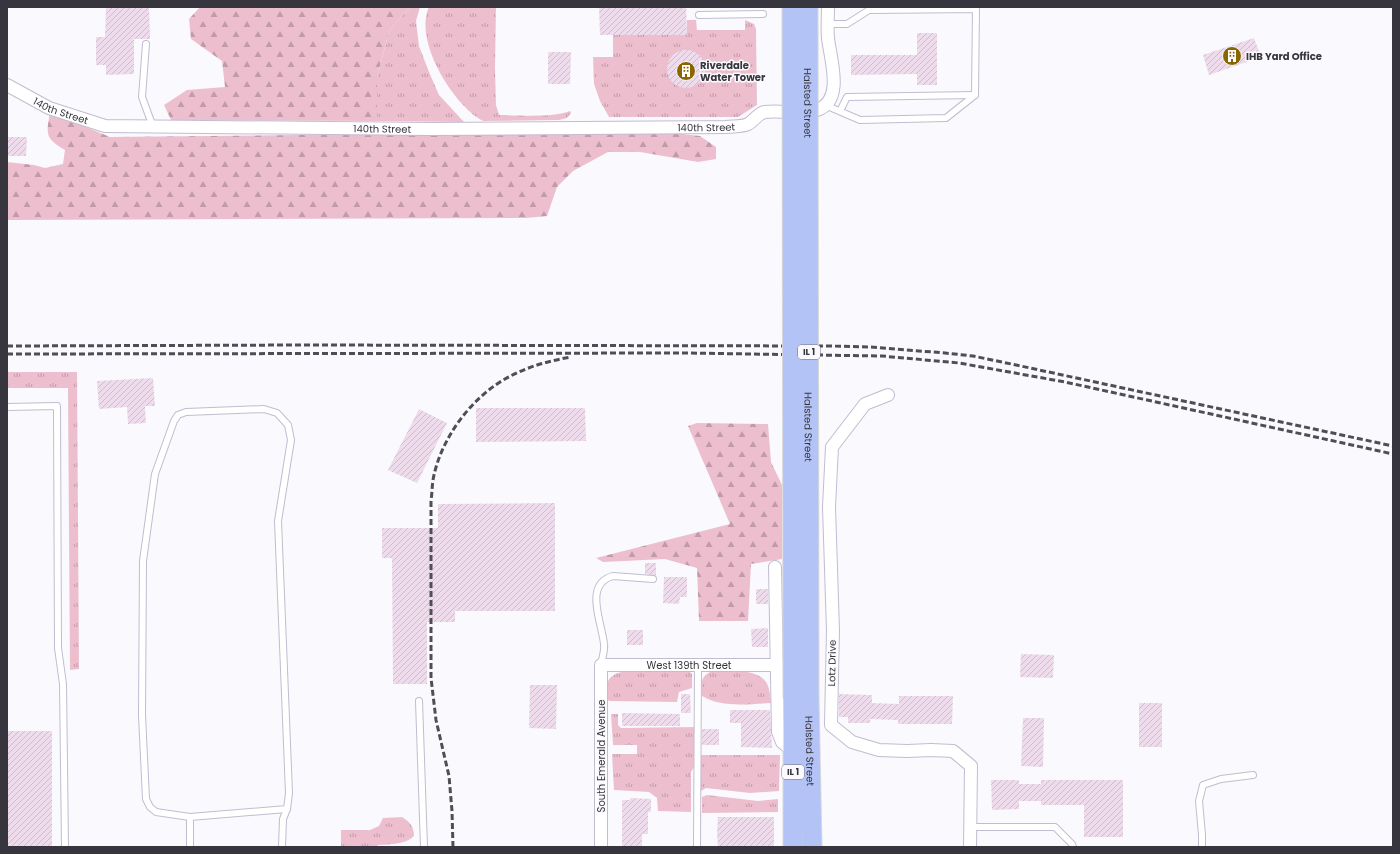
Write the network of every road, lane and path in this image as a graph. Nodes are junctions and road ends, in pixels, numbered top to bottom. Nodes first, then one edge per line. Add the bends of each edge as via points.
1 (792, 7) edge
2 (808, 7) edge
3 (828, 7) edge
4 (763, 14) dead end
5 (699, 15) dead end
6 (828, 24) junction
7 (146, 44) dead end
8 (7, 84) edge
9 (975, 96) junction
10 (825, 105) junction
11 (840, 111) junction
12 (153, 127) junction
13 (888, 395) dead end
14 (7, 407) edge
15 (775, 567) dead end
16 (653, 579) dead end
17 (601, 665) junction
18 (698, 665) junction
19 (777, 665) junction
20 (801, 698) junction
21 (419, 701) dead end
22 (793, 751) junction
23 (1254, 775) dead end
24 (287, 809) junction
25 (190, 817) junction
26 (970, 827) junction
27 (65, 847) edge
28 (190, 847) edge
29 (282, 847) edge
30 (424, 847) edge
31 (601, 847) edge
32 (697, 847) edge
33 (793, 847) edge
34 (812, 847) edge
35 (970, 847) edge
36 (1073, 847) edge
37 (1202, 847) edge

1 - 20 main road, Halsted Street / IL 1, bridge
2 - 20 main road, Halsted Street / IL 1, bridge
3 - 6 street
4 - 5 lane
6 - 9 lane via 846,24 869,10 976,8
6 - 10 street via 834,88
7 - 12 lane via 142,97
8 - 12 street, 140th Street via 49,108 105,126
9 - 11 lane via 846,97
9 - 11 lane via 946,118 860,120
10 - 11 lane
10 - 12 street, 140th Street via 818,110 807,112 762,112 747,124 726,127
13 - 26 street, Lotz Drive via 865,404 832,446 829,507 833,630 831,725 852,742 879,750 953,751 971,766
14 - 27 lane via 58,406 58,648 63,684
15 - 19 street, Halsted Street
16 - 17 lane via 613,576 602,583 596,597 604,644
17 - 18 street, West 139th Street
17 - 31 street, South Emerald Avenue
18 - 19 street, West 139th Street
18 - 32 lane
19 - 22 street, Halsted Street via 778,732 782,742
20 - 22 main road, Halsted Street / IL 1
20 - 34 main road, Halsted Street / IL 1
21 - 30 lane
22 - 33 main road, Halsted Street / IL 1
23 - 37 lane via 1221,779 1203,785 1199,801
24 - 25 lane
24 - 25 lane via 289,793 278,521 291,440 288,425 277,413 264,409 186,412 178,415 174,421 155,474 143,561 142,715 146,799 156,812
24 - 29 lane via 283,819
25 - 28 lane
26 - 35 street, Lotz Drive
26 - 36 lane via 1055,827

